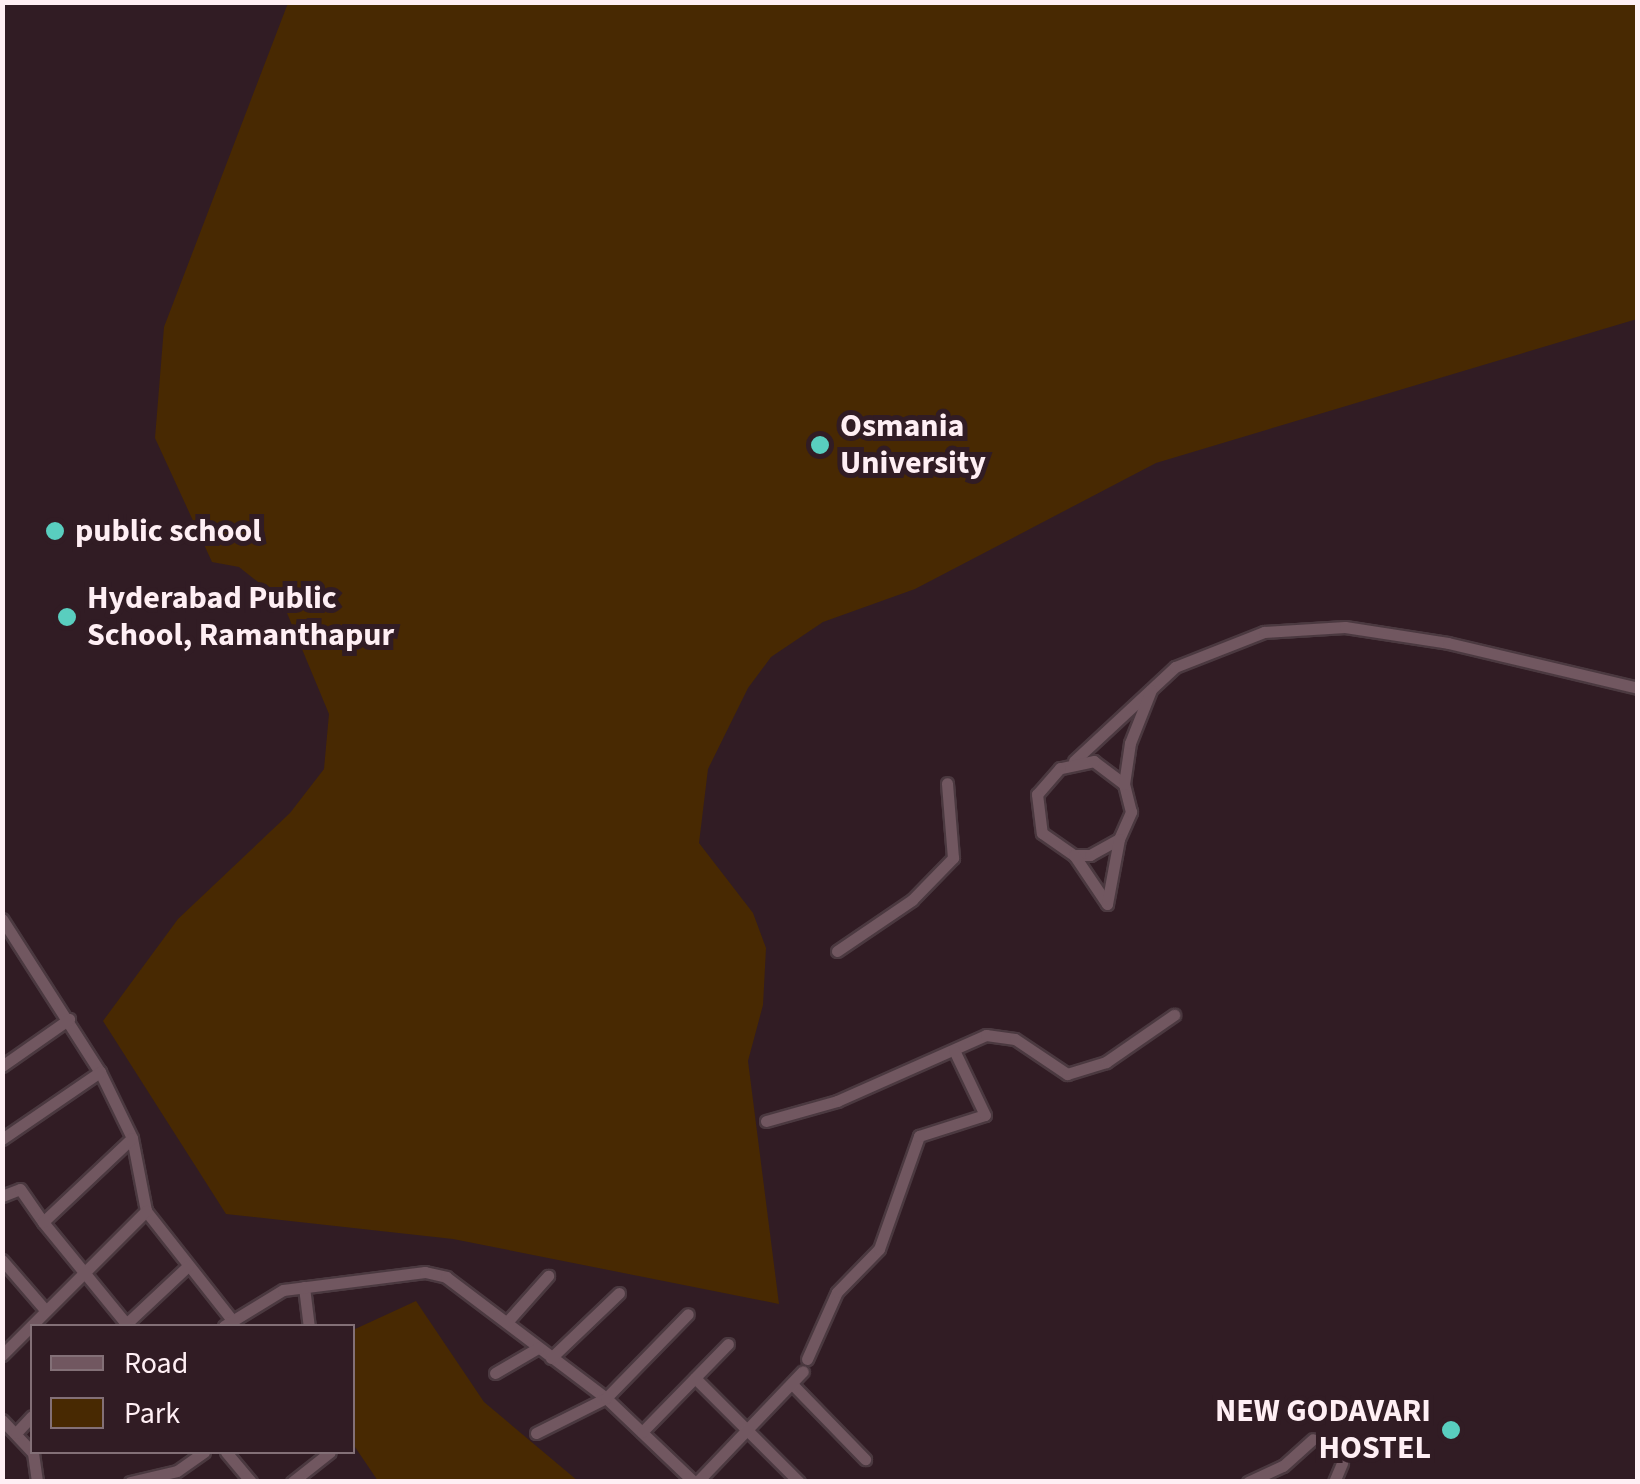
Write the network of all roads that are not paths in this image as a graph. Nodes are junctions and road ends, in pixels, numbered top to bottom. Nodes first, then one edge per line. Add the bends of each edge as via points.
1 (1154, 683) junction
2 (1638, 688) edge
3 (1074, 761) junction
4 (946, 783) dead end
5 (1124, 784) junction
6 (1119, 839) junction
7 (1074, 855) junction
8 (2, 918) edge
9 (837, 952) dead end
10 (1174, 1015) dead end
11 (69, 1019) junction
12 (2, 1044) edge
13 (954, 1050) junction
14 (7, 1063) edge
15 (100, 1072) junction
16 (766, 1121) dead end
17 (132, 1138) junction
18 (2, 1139) edge
19 (2, 1196) edge
20 (146, 1211) junction
21 (42, 1222) junction
22 (188, 1266) junction
23 (5, 1268) edge
24 (82, 1274) junction
25 (548, 1276) dead end
26 (304, 1287) junction
27 (619, 1293) dead end
28 (46, 1310) junction
29 (688, 1314) dead end
30 (506, 1322) junction
31 (228, 1323) edge
32 (32, 1324) edge
33 (124, 1324) edge
34 (128, 1324) edge
35 (309, 1324) edge
36 (30, 1326) edge
37 (728, 1344) dead end
38 (538, 1348) junction
39 (2, 1355) edge
40 (552, 1358) junction
41 (495, 1374) dead end
42 (695, 1378) junction
43 (792, 1384) junction
44 (606, 1398) junction
45 (30, 1418) edge
46 (2, 1420) edge
47 (748, 1430) junction
48 (16, 1432) junction
49 (642, 1432) junction
50 (536, 1433) dead end
51 (1313, 1440) dead end
52 (46, 1454) edge
53 (201, 1454) edge
54 (228, 1454) edge
55 (327, 1454) edge
56 (866, 1460) dead end
57 (1342, 1463) dead end
58 (36, 1467) junction
59 (37, 1482) edge
60 (130, 1482) edge
61 (251, 1482) edge
62 (292, 1482) edge
63 (696, 1482) edge
64 (799, 1482) edge
65 (1248, 1482) edge
66 (1334, 1482) edge

1 - 2 street via 1240,638 1319,627 1448,643
1 - 3 street
1 - 5 street via 1136,725
3 - 5 street via 1112,769
3 - 7 street via 1047,780 1036,807 1042,833
4 - 9 street via 953,858 912,900
5 - 6 street via 1131,812
6 - 7 street via 1090,855
6 - 7 street via 1107,904
8 - 11 street
10 - 13 street via 1106,1062 1067,1074 1016,1039 996,1035
11 - 14 street
11 - 15 street
12 - 14 street
13 - 16 street via 837,1100
13 - 43 street via 985,1115 918,1136 879,1249 837,1292
15 - 17 street
15 - 18 street
17 - 20 street
17 - 21 street
19 - 21 street via 20,1189
20 - 22 street
20 - 24 street
21 - 24 street
22 - 31 street
22 - 34 street
23 - 28 street
24 - 28 street
24 - 33 street
25 - 30 street
26 - 30 street via 424,1272 446,1277
26 - 31 street via 258,1300
26 - 35 street
27 - 40 street
28 - 32 street
29 - 44 street
30 - 38 street
36 - 39 street
37 - 42 street
38 - 40 street
38 - 41 street
40 - 44 street
42 - 47 street
42 - 49 street
43 - 47 street
43 - 56 street
44 - 49 street
44 - 50 street
45 - 48 street
46 - 48 street
47 - 63 street
47 - 64 street
48 - 58 street
49 - 63 street
51 - 65 street via 1283,1466
52 - 58 street
53 - 60 street via 176,1471
54 - 61 street
55 - 62 street
57 - 66 street
58 - 59 street

